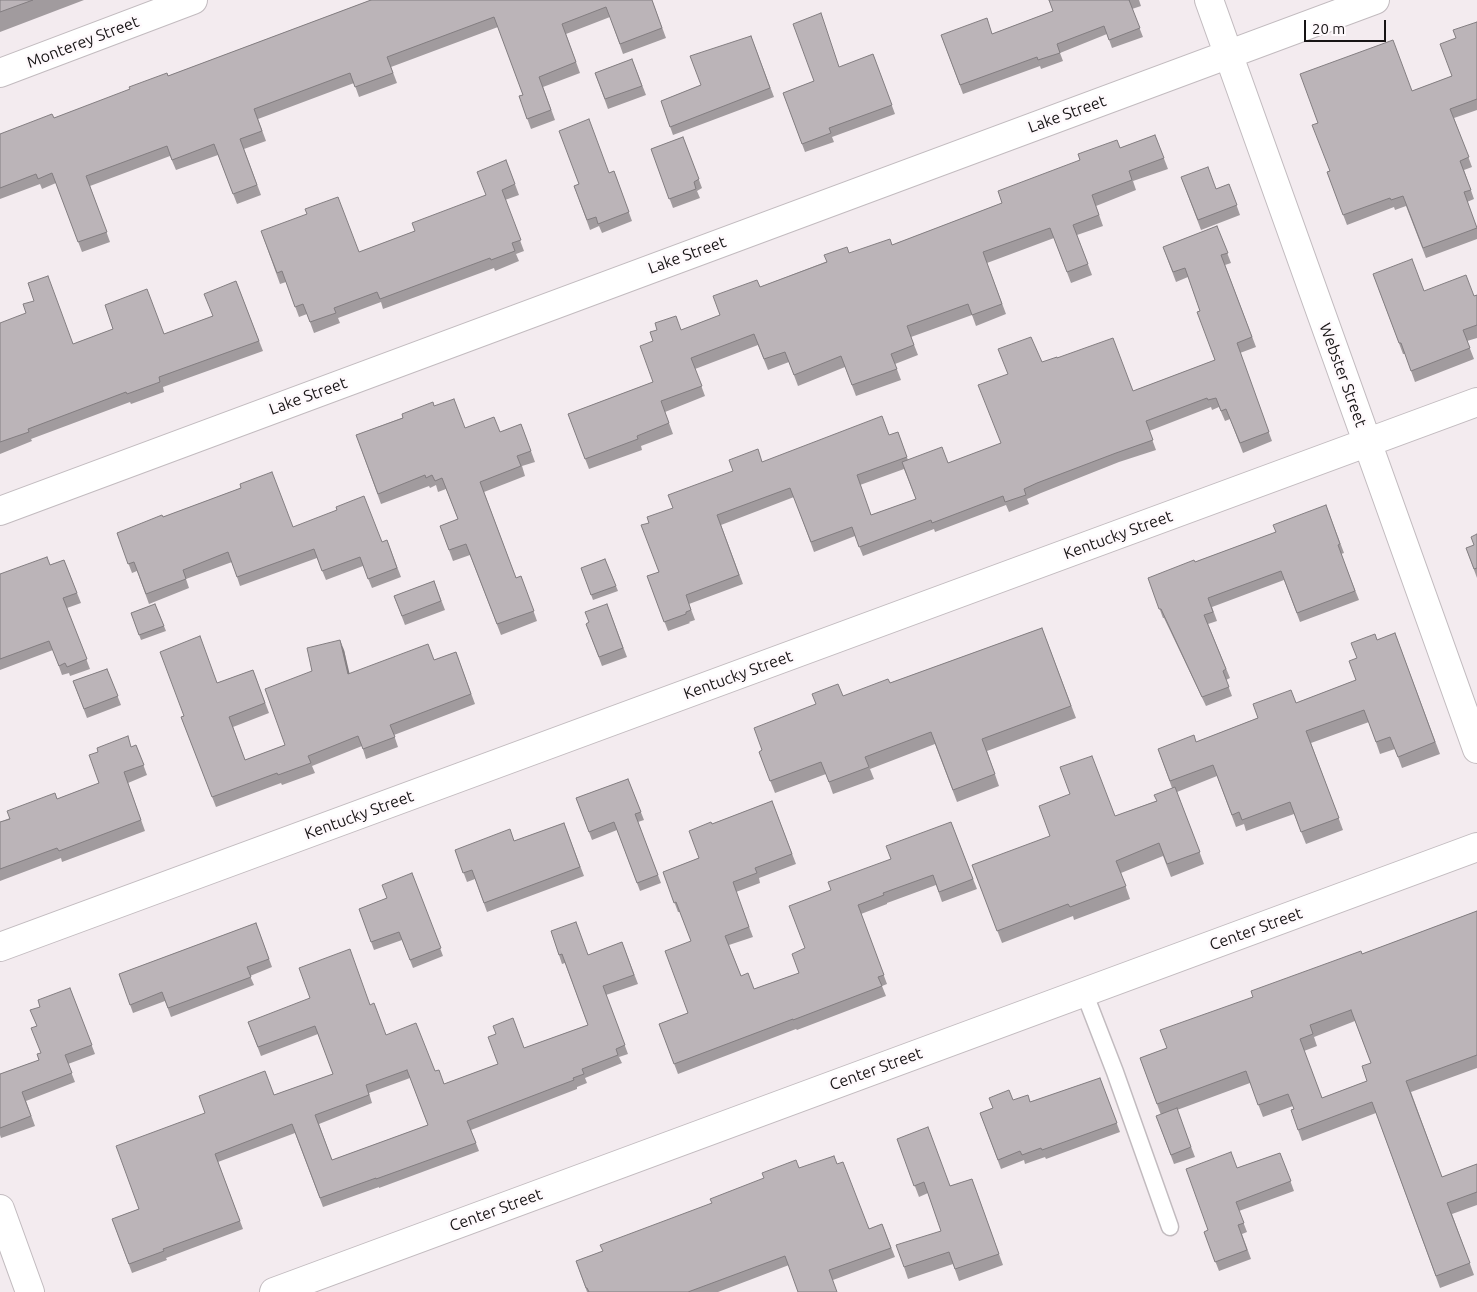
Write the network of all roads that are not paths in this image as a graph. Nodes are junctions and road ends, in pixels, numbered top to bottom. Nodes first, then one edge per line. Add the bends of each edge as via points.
1 (193, 0) edge
2 (1209, 0) edge
3 (1374, 0) edge
4 (1228, 54) junction
5 (0, 73) edge
6 (1477, 402) edge
7 (1367, 443) junction
8 (0, 511) edge
9 (1477, 749) edge
10 (1477, 847) edge
11 (0, 947) edge
12 (1084, 992) junction
13 (0, 1209) edge
14 (1170, 1227) dead end
15 (30, 1292) edge
16 (274, 1292) edge

1 - 5 street, Monterey Street
2 - 4 street, Webster Street
3 - 4 street, Lake Street
4 - 7 street, Webster Street
4 - 8 street, Lake Street
6 - 7 street, Kentucky Street
7 - 9 street, Webster Street
7 - 11 street, Kentucky Street
10 - 12 street, Center Street
12 - 14 lane
12 - 16 street, Center Street
13 - 15 street

